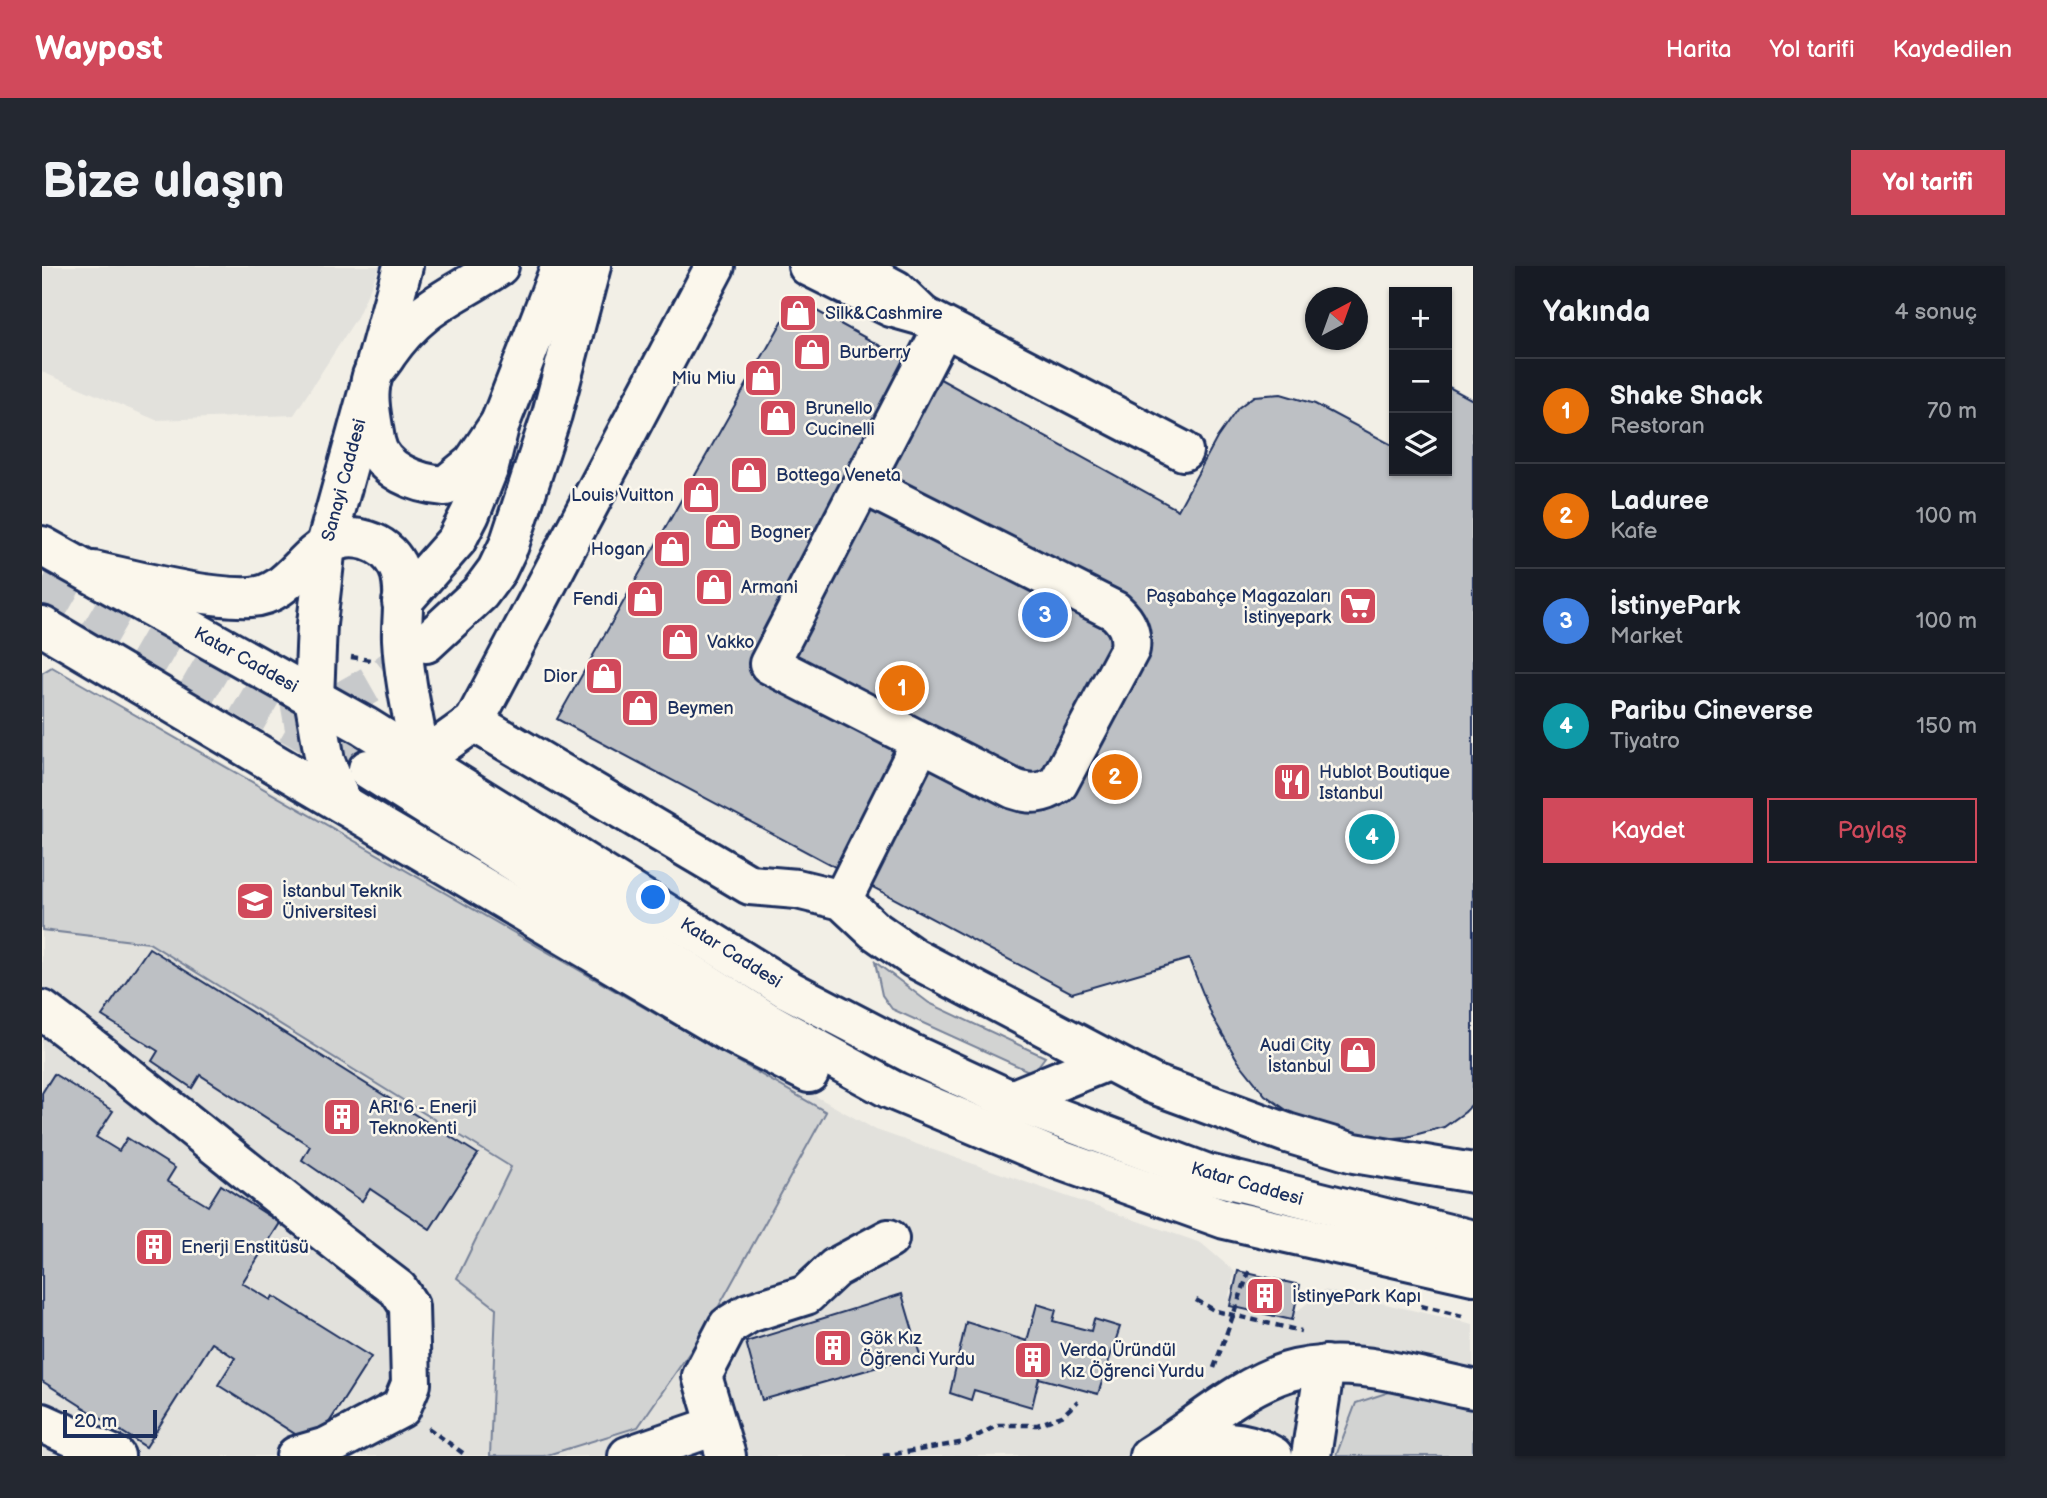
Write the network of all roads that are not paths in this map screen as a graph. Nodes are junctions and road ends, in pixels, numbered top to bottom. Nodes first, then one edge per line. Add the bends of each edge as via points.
1 (403, 266) edge
2 (499, 266) edge
3 (561, 266) edge
4 (591, 266) edge
5 (715, 266) edge
6 (808, 266) edge
7 (851, 266) edge
8 (933, 322) junction
9 (372, 376) junction
10 (500, 424) junction
11 (1183, 451) dead end
12 (863, 484) junction
13 (326, 545) junction
14 (42, 546) edge
15 (60, 571) edge
16 (402, 602) junction
17 (42, 626) edge
18 (426, 643) tunnel mouth
19 (314, 698) junction
20 (474, 722) junction
21 (921, 742) junction
22 (421, 760) junction
23 (368, 769) tunnel mouth
24 (341, 802) junction
25 (842, 900) junction
26 (42, 1010) edge
27 (1107, 1061) junction
28 (1011, 1100) junction
29 (967, 1123) junction
30 (1473, 1173) edge
31 (889, 1239) dead end
32 (1473, 1241) edge
33 (1473, 1275) edge
34 (1317, 1349) junction
35 (1473, 1389) edge
36 (42, 1423) edge
37 (720, 1441) edge
38 (1153, 1454) edge
39 (115, 1456) edge
40 (296, 1456) edge
41 (628, 1456) edge
42 (1273, 1456) edge
43 (1311, 1456) edge

1 - 9 main road, Sanayi Caddesi
2 - 9 main road via 435,303 405,329
3 - 10 main road
4 - 18 main road via 552,414 509,545 480,593
5 - 20 main road
6 - 8 main road
7 - 8 main road via 896,290
8 - 11 main road
8 - 12 main road
9 - 10 main road via 370,407 376,446 394,470 425,485 445,486 473,463
9 - 13 main road, Sanayi Caddesi
10 - 16 main road via 489,467 456,541
12 - 21 main road via 769,664
12 - 21 main road via 1115,611 1129,629 1130,649 1058,784 1049,790 1026,793 1014,789
13 - 15 main road via 276,589 253,597
13 - 16 main road via 358,538 378,544 399,567
13 - 19 main road, Sanayi Caddesi
14 - 15 main road
15 - 19 main road, Katar Caddesi via 115,608 215,642
16 - 22 main road via 402,641
17 - 24 main road
19 - 22 main road, Katar Caddesi
19 - 24 main road, Sanayi Caddesi via 325,761
20 - 22 main road
20 - 25 main road via 750,884
21 - 25 main road
22 - 28 main road, Katar Caddesi via 789,990
23 - 29 main road, Katar Caddesi via 768,1022 890,1089
24 - 29 main road via 728,1032 844,1091 900,1110
25 - 27 main road via 914,958
26 - 40 main road via 398,1289 409,1306 411,1384 401,1408 327,1447
27 - 28 main road
27 - 30 main road via 1153,1084 1287,1133 1353,1153
28 - 32 main road, Katar Caddesi via 1208,1174
29 - 33 main road, Katar Caddesi via 1225,1219
31 - 37 main road via 835,1268 806,1295 749,1313 728,1326 702,1376
34 - 35 main road via 1359,1366
34 - 38 main road
34 - 43 main road
36 - 39 main road
37 - 41 main road
38 - 42 main road via 1220,1441 1254,1444

